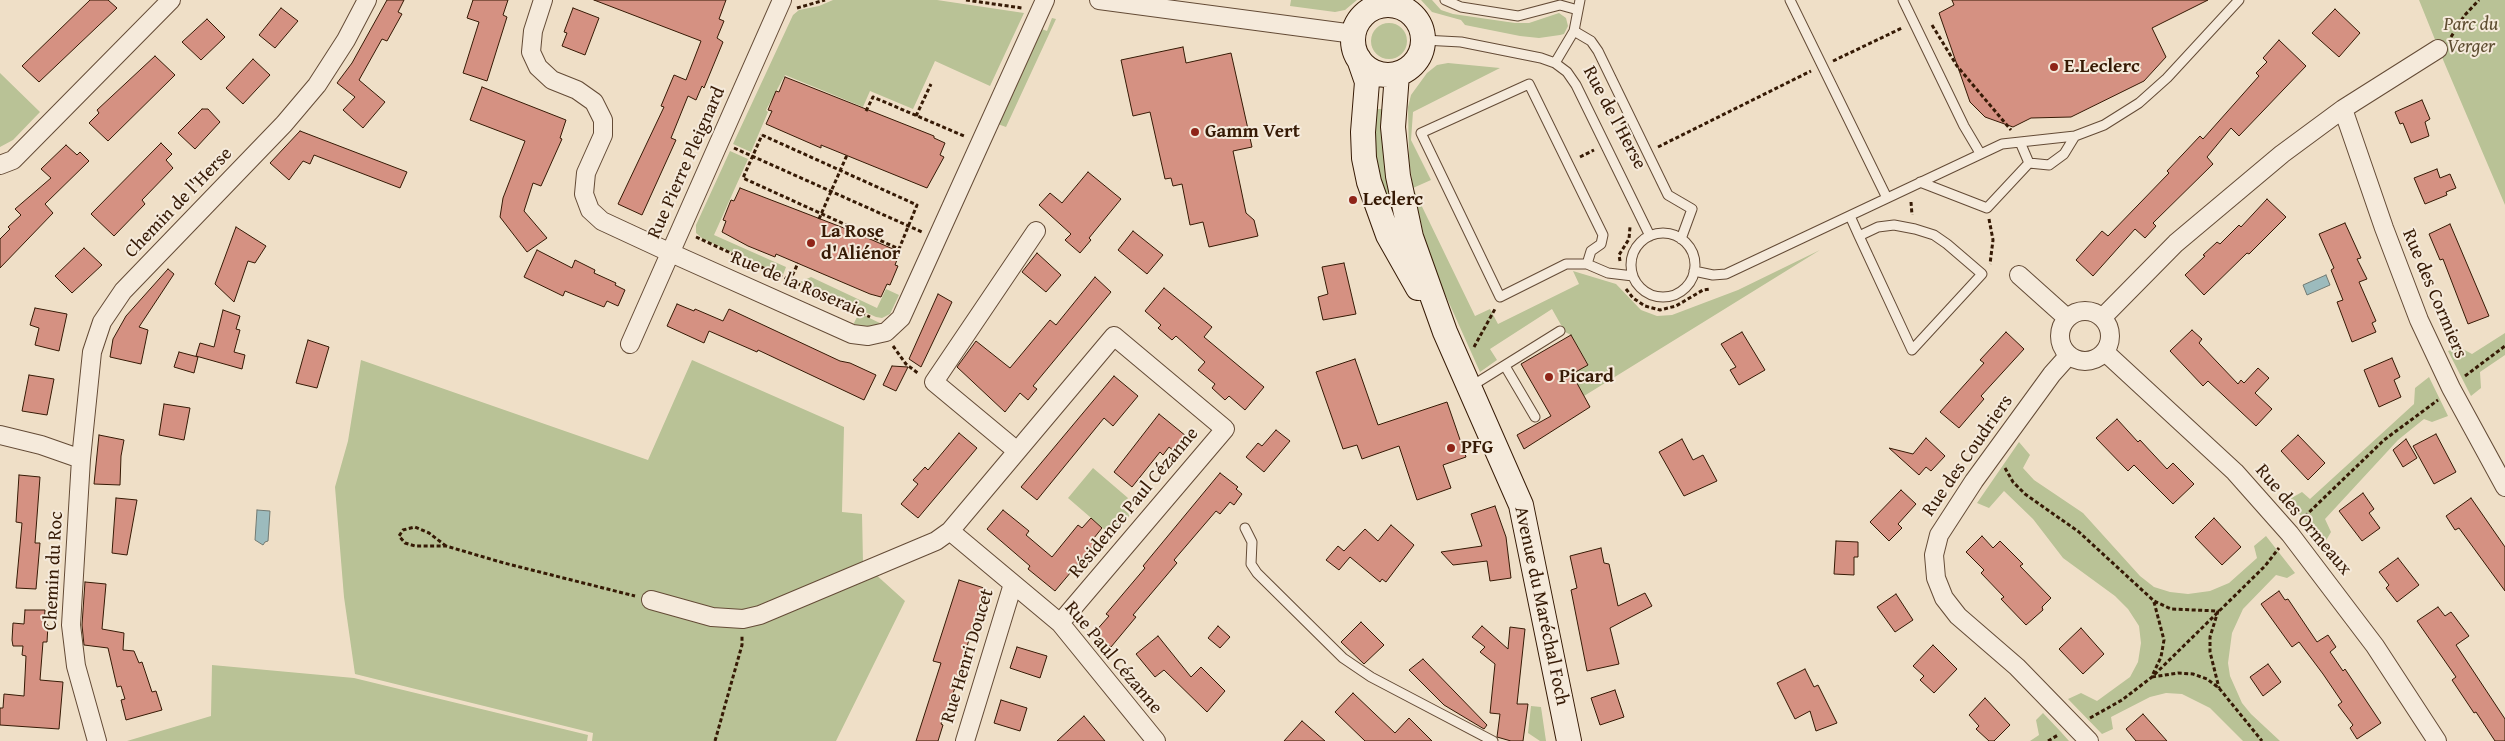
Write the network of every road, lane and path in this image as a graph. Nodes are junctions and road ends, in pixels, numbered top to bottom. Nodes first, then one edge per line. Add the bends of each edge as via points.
1 (171, 0) edge
2 (367, 0) edge
3 (543, 0) edge
4 (782, 0) edge
5 (966, 0) edge
6 (1099, 0) edge
7 (1580, 0) edge
8 (1790, 0) edge
9 (1903, 0) edge
10 (2239, 0) edge
11 (2479, 0) edge
12 (1451, 1) edge
13 (1392, 3) edge
14 (1041, 8) edge
15 (1578, 10) junction
16 (1914, 22) junction
17 (1574, 32) junction
18 (1354, 34) junction
19 (1423, 40) junction
20 (2438, 49) joint
21 (1359, 59) junction
22 (1556, 63) junction
23 (1822, 66) junction
24 (1397, 74) junction
25 (931, 84) dead end
26 (2343, 109) junction
27 (866, 111) dead end
28 (916, 116) junction
29 (2075, 136) junction
30 (2020, 142) junction
31 (980, 144) junction
32 (1605, 144) junction
33 (1643, 144) junction
34 (732, 147) dead end
35 (1980, 153) junction
36 (847, 155) dead end
37 (753, 157) junction
38 (1568, 162) junction
39 (2029, 163) junction
40 (0, 166) edge
41 (840, 170) junction
42 (1920, 182) junction
43 (831, 192) junction
44 (1887, 198) junction
45 (1987, 208) junction
46 (822, 214) junction
47 (1850, 216) junction
48 (819, 219) dead end
49 (908, 226) junction
50 (914, 229) dead end
51 (693, 230) dead end
52 (1036, 231) dead end
53 (1650, 236) junction
54 (1859, 236) junction
55 (1682, 240) junction
56 (671, 252) junction
57 (798, 263) dead end
58 (1587, 264) junction
59 (1694, 272) junction
60 (1982, 274) junction
61 (1632, 276) junction
62 (2019, 276) dead end
63 (790, 281) junction
64 (1500, 298) junction
65 (781, 302) junction
66 (2067, 318) junction
67 (2103, 318) junction
68 (883, 326) junction
69 (1560, 331) dead end
70 (1445, 332) junction
71 (630, 344) dead end
72 (1472, 350) dead end
73 (2105, 352) junction
74 (2069, 355) junction
75 (1505, 366) junction
76 (934, 382) junction
77 (1470, 387) junction
78 (1535, 417) dead end
79 (0, 435) edge
80 (1996, 449) junction
81 (1017, 451) junction
82 (81, 459) junction
83 (2505, 487) edge
84 (1245, 528) dead end
85 (950, 531) junction
86 (446, 546) junction
87 (1013, 584) junction
88 (652, 600) joint
89 (2154, 601) junction
90 (743, 620) junction
91 (1060, 623) junction
92 (2219, 688) junction
93 (97, 741) edge
94 (715, 741) edge
95 (965, 741) edge
96 (1156, 741) edge
97 (1493, 741) edge
98 (1569, 741) edge
99 (2089, 741) edge
100 (2262, 741) edge
101 (2437, 741) edge

1 - 40 street via 13,160
2 - 82 street, Chemin de l'Herse via 317,85 284,124 123,291 102,322 92,352
3 - 56 street, Rue de la Roseraie via 533,31 532,52 538,67 552,80 577,90 594,102 602,120 602,134 586,173 584,194 590,210 602,221
4 - 56 street, Rue Pierre Pleignard
5 - 14 path via 1028,10
6 - 18 street
7 - 15 lane
8 - 23 lane
9 - 16 lane
10 - 29 lane via 2167,78 2139,103 2104,125
11 - 20 path via 2464,16 2455,34
12 - 15 lane via 1487,12 1518,16 1560,4
13 - 18 street via 1364,16
13 - 19 street via 1410,13 1420,26
14 - 31 street, Rue de la Roseraie
15 - 17 lane
16 - 23 path
16 - 35 lane
17 - 22 lane
17 - 33 lane via 1591,41 1598,51
18 - 21 street
19 - 22 lane, Rue de l'Herse via 1461,42
19 - 24 street via 1416,61
20 - 26 street
21 - 24 street via 1380,74
21 - 70 street via 1366,82 1364,158 1371,190 1388,235
22 - 32 lane, Rue de l'Herse via 1576,85
23 - 33 path via 1653,150
23 - 44 lane
24 - 70 street, Avenue du Maréchal Foch via 1393,127 1403,202 1416,254
25 - 28 path
26 - 67 street via 2231,195 2176,243
26 - 83 street, Rue des Cormiers via 2419,320 2451,388
27 - 28 path via 873,97
28 - 31 path
29 - 30 lane
29 - 39 lane via 2064,154 2049,165
30 - 35 lane via 2002,144
30 - 39 lane
31 - 68 street, Rue de la Roseraie via 901,318
32 - 38 path
32 - 53 lane, Rue de l'Herse
33 - 55 lane via 1668,195 1692,209
34 - 37 path
35 - 42 lane
36 - 41 path
37 - 41 path via 762,135
37 - 43 path
37 - 46 path via 743,178
38 - 58 lane via 1603,235 1601,244 1592,251
38 - 64 lane via 1529,84 1421,133
39 - 45 lane
41 - 43 path
41 - 49 path via 917,205
42 - 44 lane
42 - 45 lane
43 - 46 path
43 - 49 path
44 - 47 lane
45 - 60 path via 1993,240 1990,266
46 - 48 path
46 - 49 path via 898,249
47 - 54 lane
47 - 59 lane via 1726,274
49 - 50 path
51 - 63 path via 697,238
52 - 76 street
53 - 55 lane via 1672,235
53 - 61 lane via 1636,248
54 - 60 lane via 1878,227 1894,225 1915,229 1934,235
54 - 60 lane via 1912,350
55 - 59 lane via 1692,254
56 - 65 street, Rue de la Roseraie
56 - 71 street, Rue Pierre Pleignard
57 - 63 path
58 - 61 lane via 1608,273
58 - 64 lane via 1566,264
59 - 61 lane via 1684,289 1665,298 1645,292
62 - 66 street
63 - 65 path
63 - 68 path
64 - 72 path
65 - 68 street, Rue de la Roseraie via 852,334 868,336
66 - 67 street via 2073,313 2089,310
66 - 74 street via 2060,333
67 - 73 street via 2111,338
68 - 76 path via 897,354 906,364
69 - 75 lane
70 - 77 street, Avenue du Maréchal Foch
73 - 74 street via 2091,360
73 - 101 street, Rue des Ormeaux via 2235,472 2290,534 2376,646
74 - 80 street, Rue des Coudriers
75 - 77 lane
75 - 78 lane
76 - 81 street
77 - 98 street, Avenue du Maréchal Foch via 1527,526
79 - 82 street
80 - 89 path via 2013,482 2079,532
80 - 99 street, Rue des Coudriers via 1939,535 1934,555 1936,578 1944,598 1958,616 2017,667
81 - 85 street, Résidence Paul Cézanne
81 - 91 street, Résidence Paul Cézanne via 1114,336 1225,429
82 - 93 street, Chemin du Roc via 70,625 76,666
84 - 97 lane via 1252,542 1251,564 1257,573 1332,647 1370,677
85 - 87 street
85 - 90 street, Résidence Paul Cézanne via 936,541
86 - 86 path via 415,527 403,530 399,536 405,543 415,546
86 - 88 path
87 - 91 street, Rue Paul Cézanne
87 - 95 street, Rue Henri Doucet
88 - 90 street via 712,617
89 - 92 path via 2171,609 2218,611 2210,637 2210,652
89 - 92 path via 2164,640 2152,677 2193,674 2207,678
90 - 94 path via 742,645
91 - 96 street, Rue Paul Cézanne
92 - 100 path

